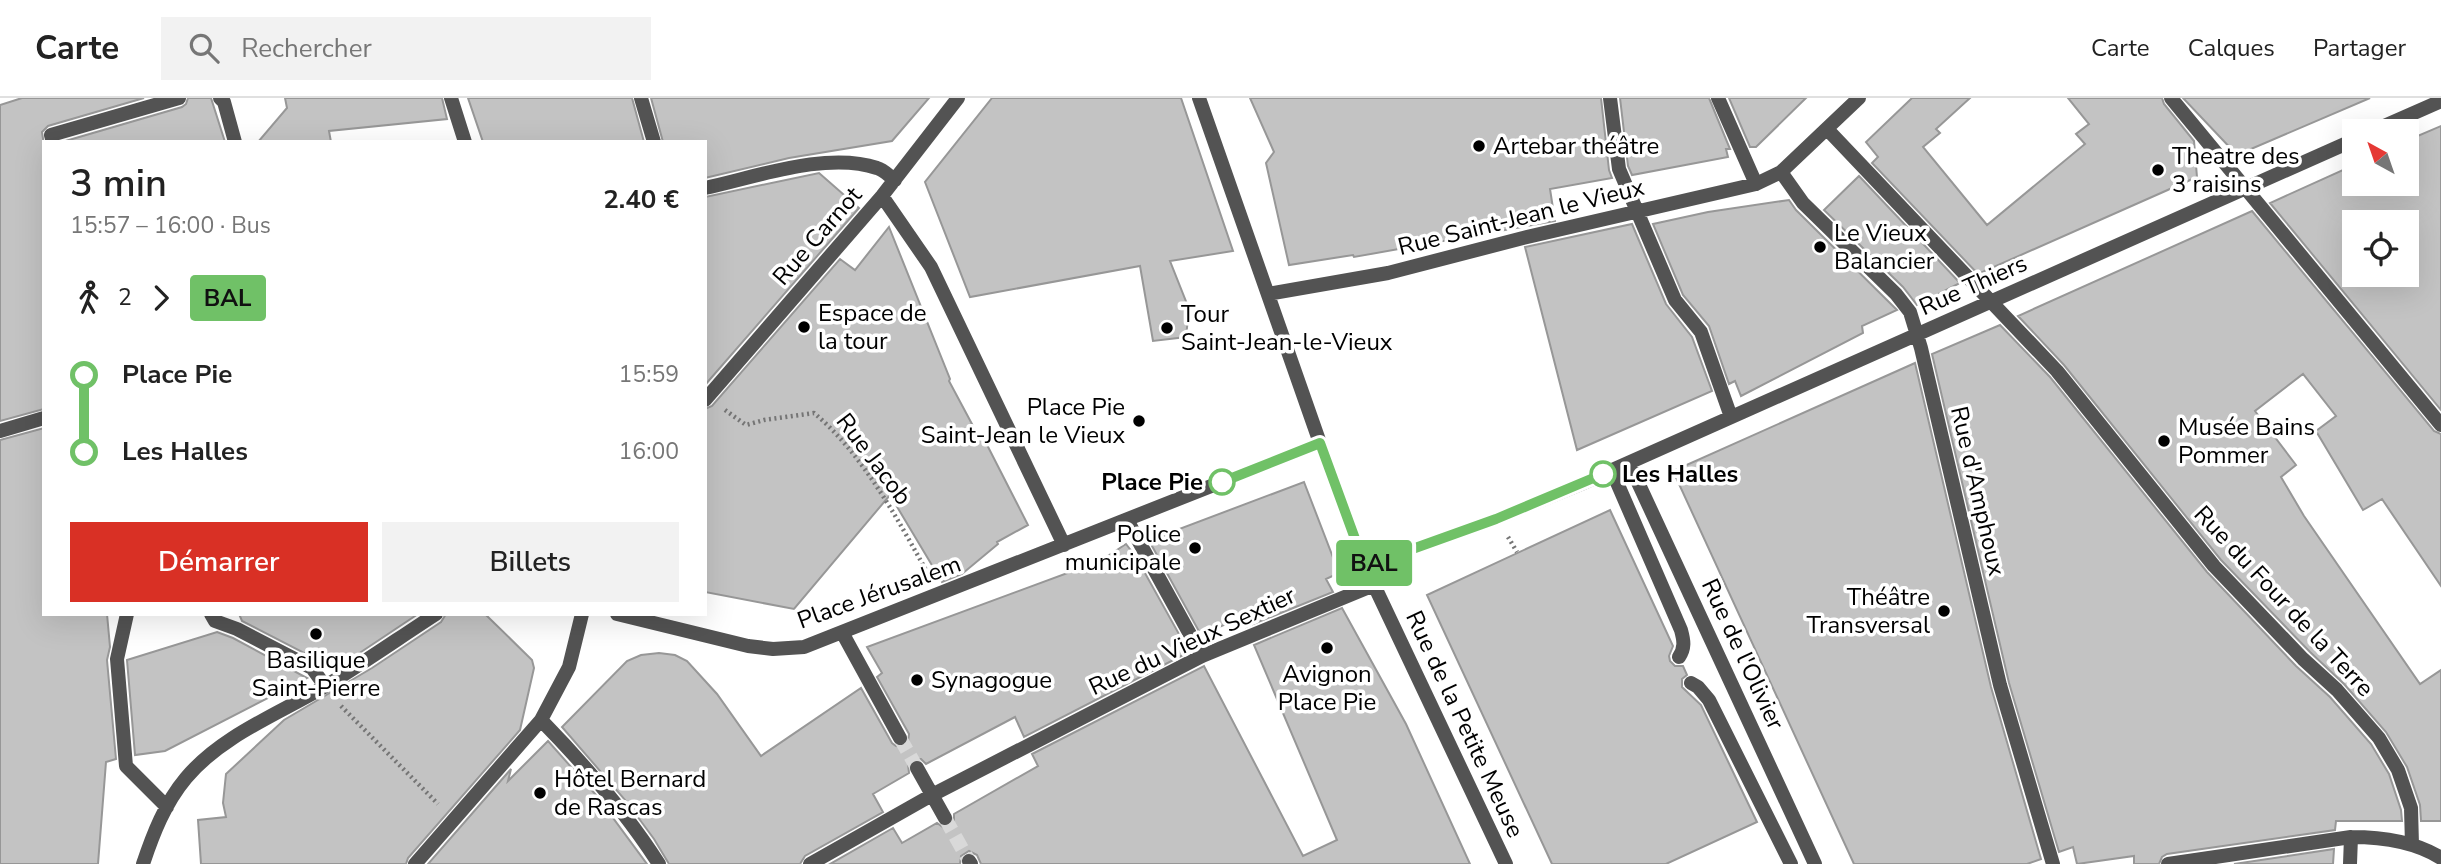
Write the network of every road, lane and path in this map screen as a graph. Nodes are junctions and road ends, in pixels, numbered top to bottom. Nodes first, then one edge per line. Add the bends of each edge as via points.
1 (179, 98) edge
2 (220, 98) edge
3 (451, 98) edge
4 (641, 98) edge
5 (958, 98) edge
6 (1199, 98) edge
7 (1610, 98) edge
8 (1718, 98) edge
9 (1859, 98) edge
10 (2171, 98) edge
11 (2441, 101) edge
12 (2400, 119) edge
13 (1827, 129) junction
14 (52, 140) edge
15 (234, 140) edge
16 (464, 140) edge
17 (653, 140) edge
18 (2342, 145) edge
19 (1781, 172) junction
20 (895, 180) junction
21 (1756, 184) junction
22 (707, 188) edge
23 (2245, 188) junction
24 (883, 196) junction
25 (1637, 212) junction
26 (1268, 294) junction
27 (1991, 302) junction
28 (1918, 334) junction
29 (707, 398) edge
30 (1731, 417) junction
31 (42, 419) edge
32 (2441, 425) edge
33 (0, 431) edge
34 (1320, 443) junction
35 (1629, 463) junction
36 (1612, 471) junction
37 (1127, 520) junction
38 (1064, 545) junction
39 (1365, 566) junction
40 (1374, 584) junction
41 (940, 595) junction
42 (128, 616) edge
43 (212, 616) edge
44 (433, 616) edge
45 (582, 616) edge
46 (625, 616) edge
47 (842, 634) junction
48 (1202, 656) junction
49 (1679, 657) dead end
50 (1691, 683) dead end
51 (325, 686) junction
52 (541, 720) junction
53 (901, 738) tunnel mouth
54 (917, 768) tunnel mouth
55 (932, 796) junction
56 (167, 807) junction
57 (945, 818) tunnel mouth
58 (453, 819) junction
59 (2351, 837) junction
60 (2412, 845) junction
61 (2441, 858) edge
62 (143, 864) edge
63 (415, 864) edge
64 (660, 864) edge
65 (810, 864) edge
66 (1506, 864) edge
67 (1791, 864) edge
68 (1815, 864) edge
69 (2053, 864) edge
70 (2168, 864) edge
71 (2350, 864) edge

1 - 14 street via 51,135
2 - 15 street
3 - 16 street
4 - 17 street
5 - 20 street, Rue Carnot
6 - 26 street, Rue de la Petite Meuse
7 - 25 street via 1619,169
8 - 21 street
9 - 13 street, Rue Saint-Jean le Vieux
10 - 23 street
11 - 12 street
13 - 19 street, Rue Saint-Jean le Vieux
13 - 27 street, Rue du Four de la Terre
18 - 23 street, Rue Thiers
19 - 21 street, Rue Saint-Jean le Vieux
19 - 28 street, Rue d'Amphoux via 1803,203 1888,284 1910,312
20 - 22 street via 880,169 860,164 817,163
20 - 24 street, Rue Carnot
21 - 25 street, Rue Saint-Jean le Vieux
23 - 27 street, Rue Thiers
23 - 32 street
24 - 29 street, Rue Carnot
24 - 38 street via 931,267
25 - 26 street, Rue Saint-Jean le Vieux via 1388,273
25 - 30 street via 1675,300 1701,332
26 - 34 street, Rue de la Petite Meuse
27 - 28 street, Rue Thiers
27 - 60 street, Rue du Four de la Terre via 2057,371 2214,565 2379,738 2398,770 2411,808
28 - 30 street, Rue Thiers
28 - 69 street, Rue d'Amphoux via 2000,685
29 - 41 path, Rue Jacob via 746,425 814,413 831,426 890,504
30 - 35 street, Rue Thiers
31 - 33 street
34 - 37 street
34 - 39 street, Rue de la Petite Meuse
35 - 36 street, Rue Thiers
35 - 68 street, Rue de l'Olivier
36 - 39 street
36 - 49 street via 1681,630 1684,640
37 - 38 street
37 - 48 street
38 - 41 street, Place Jérusalem
39 - 40 street, Rue de la Petite Meuse
40 - 48 street, Rue du Vieux Sextier
40 - 66 street, Rue de la Petite Meuse
41 - 47 street, Place Jérusalem
42 - 56 street via 117,659 125,766
43 - 51 street via 312,668
44 - 51 street
45 - 52 street via 569,667
46 - 47 street, Place Jérusalem via 773,649 804,647
47 - 53 street
48 - 55 street, Rue du Vieux Sextier
50 - 67 street via 1709,700
51 - 56 street via 226,743 186,778
51 - 58 path
52 - 58 street
52 - 64 street via 599,781
54 - 55 street
55 - 57 street
55 - 65 street, Rue du Vieux Sextier
56 - 62 street
58 - 63 street
59 - 60 street via 2381,837
59 - 70 street
59 - 71 street
60 - 61 street

